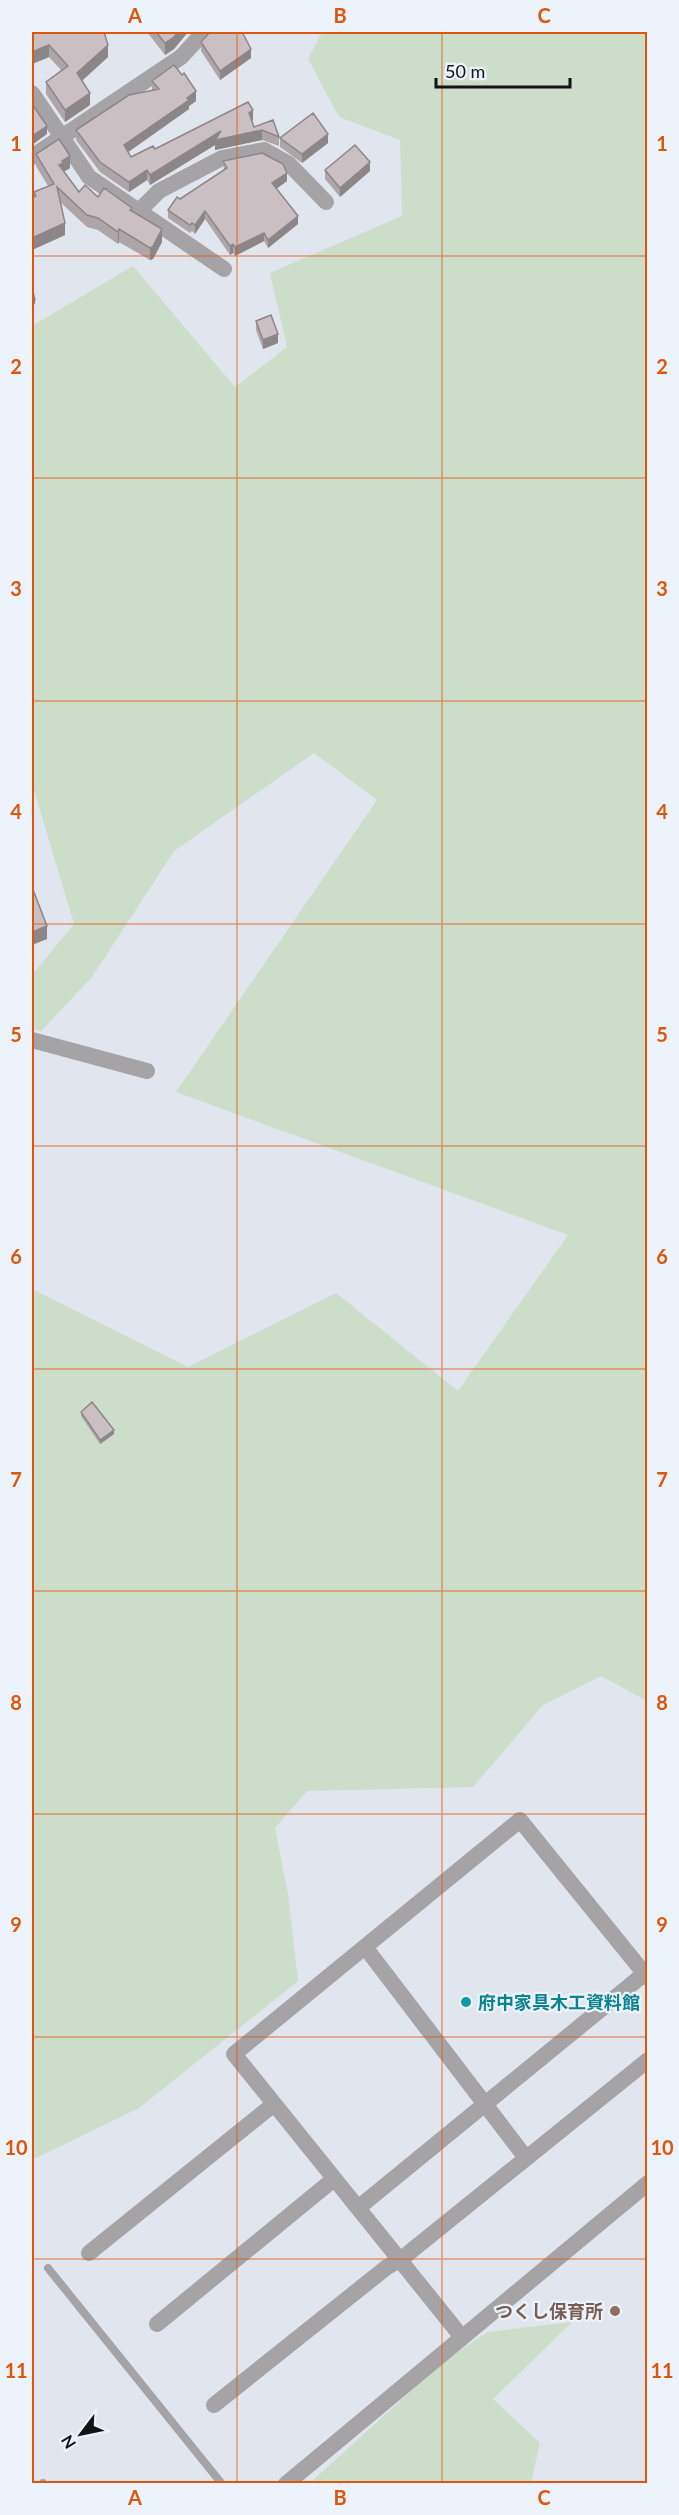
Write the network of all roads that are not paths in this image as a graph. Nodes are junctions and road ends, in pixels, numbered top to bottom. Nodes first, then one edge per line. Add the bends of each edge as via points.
1 (204, 32) edge
2 (32, 93) edge
3 (64, 137) junction
4 (32, 157) edge
5 (326, 202) dead end
6 (138, 212) junction
7 (224, 269) dead end
8 (32, 1040) edge
9 (147, 1071) dead end
10 (365, 1947) junction
11 (646, 1976) edge
12 (648, 2060) edge
13 (274, 2104) junction
14 (485, 2104) junction
15 (526, 2158) junction
16 (334, 2179) junction
17 (648, 2183) edge
18 (358, 2208) junction
19 (89, 2253) dead end
20 (400, 2260) junction
21 (48, 2268) dead end
22 (157, 2324) dead end
23 (461, 2336) junction
24 (214, 2405) dead end
25 (222, 2484) edge
26 (286, 2484) edge

1 - 3 street via 181,57
2 - 3 street
3 - 4 street
3 - 6 street via 89,177
5 - 6 street via 289,164 264,150 222,158 159,191
6 - 7 street
8 - 9 street
10 - 11 street via 520,1820
10 - 13 street via 234,2054
10 - 14 street
11 - 14 street
12 - 15 street
13 - 16 street
13 - 19 street
14 - 15 street
14 - 18 street
15 - 20 street
16 - 18 street
16 - 22 street
17 - 23 street
18 - 20 street
20 - 23 street
20 - 24 street
21 - 25 lane
23 - 26 street

